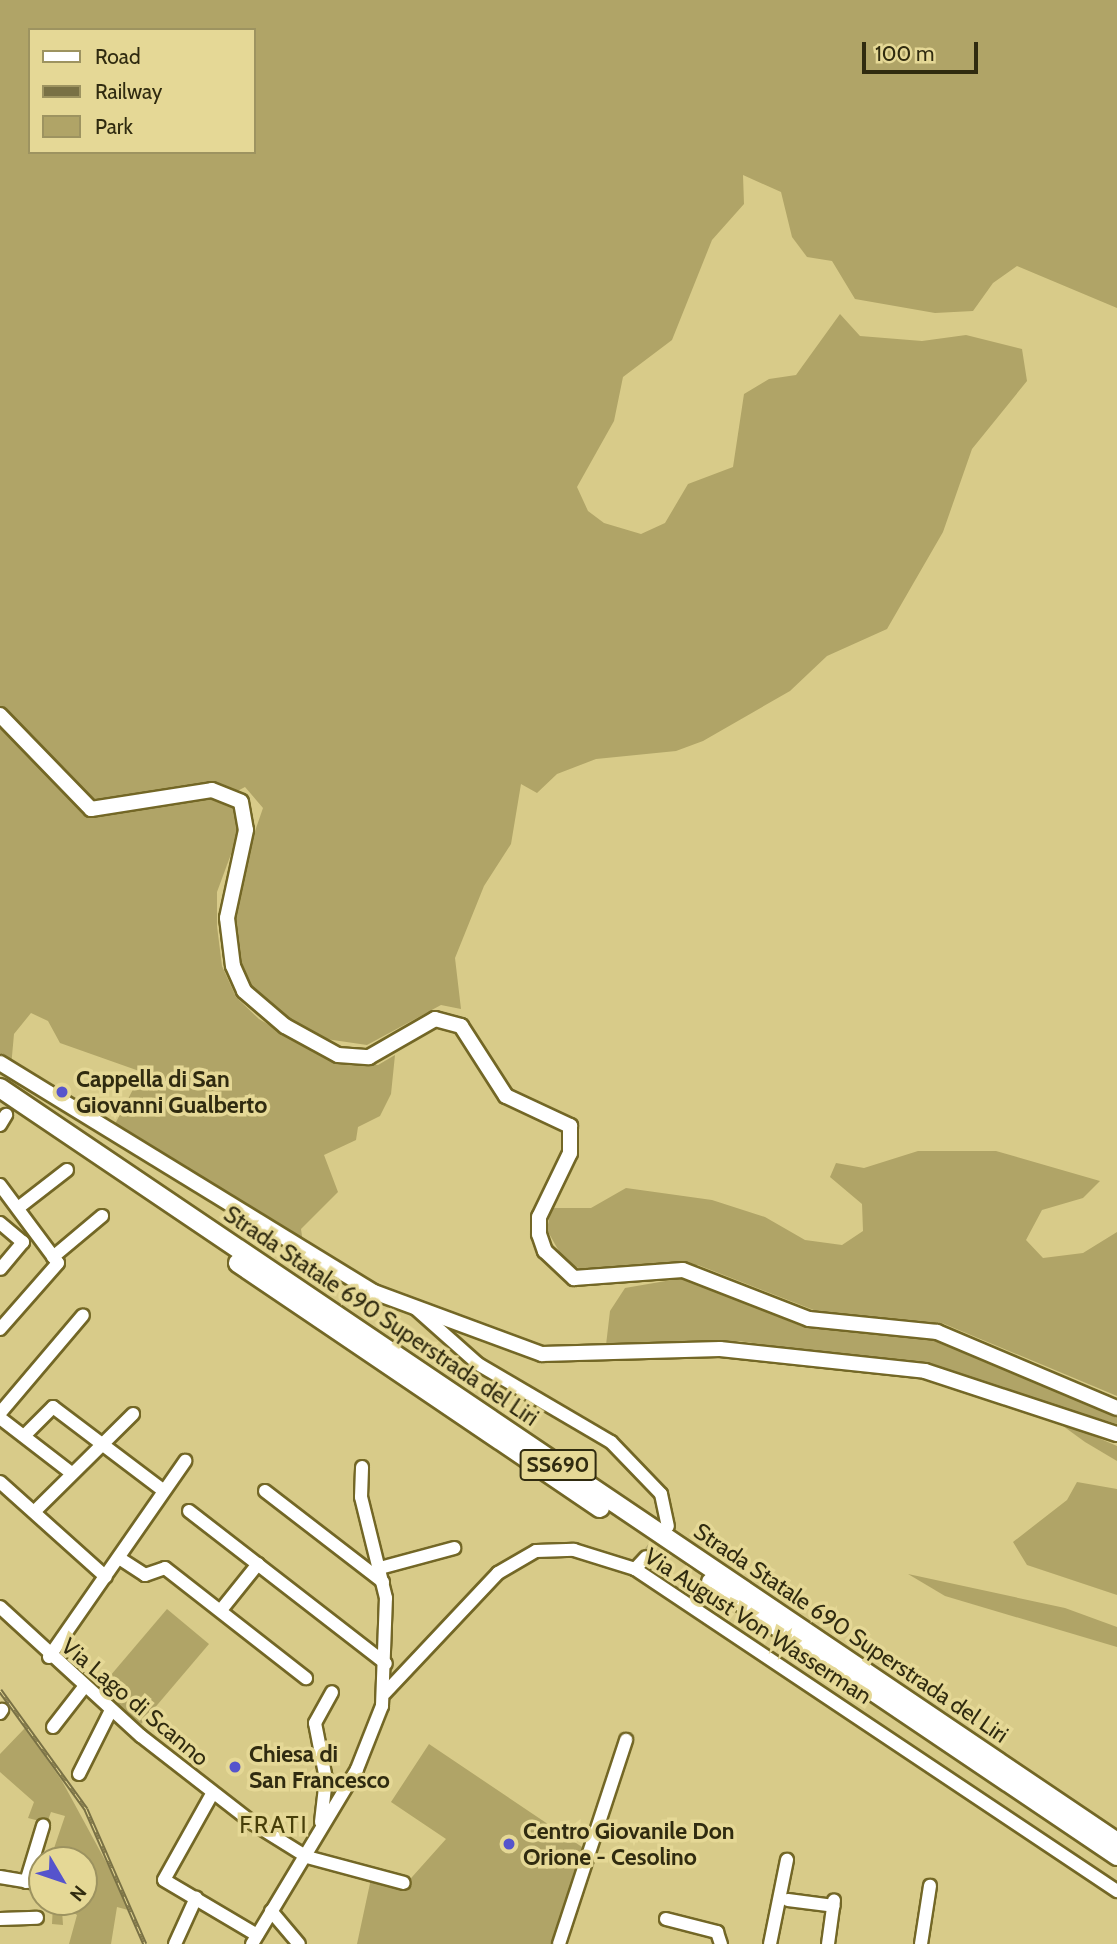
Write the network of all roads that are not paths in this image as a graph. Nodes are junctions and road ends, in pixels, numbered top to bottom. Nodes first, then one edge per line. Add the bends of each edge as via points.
1 (0, 715) edge
2 (0, 1063) edge
3 (0, 1088) edge
4 (2, 1114) edge
5 (68, 1170) dead end
6 (0, 1185) edge
7 (18, 1208) junction
8 (102, 1216) dead end
9 (0, 1223) edge
10 (54, 1257) junction
11 (0, 1269) edge
12 (415, 1308) junction
13 (83, 1315) dead end
14 (0, 1329) edge
15 (1117, 1408) edge
16 (133, 1414) dead end
17 (0, 1415) edge
18 (1117, 1434) edge
19 (24, 1436) junction
20 (101, 1444) junction
21 (185, 1461) dead end
22 (362, 1467) dead end
23 (70, 1472) junction
24 (0, 1482) edge
25 (164, 1491) junction
26 (265, 1491) dead end
27 (35, 1511) junction
28 (189, 1511) dead end
29 (668, 1526) dead end
30 (454, 1548) dead end
31 (646, 1557) tunnel mouth
32 (119, 1558) junction
33 (258, 1564) junction
34 (380, 1568) junction
35 (635, 1569) junction
36 (106, 1577) junction
37 (383, 1582) junction
38 (0, 1607) edge
39 (221, 1610) junction
40 (49, 1657) junction
41 (386, 1664) junction
42 (306, 1678) dead end
43 (84, 1687) junction
44 (332, 1692) dead end
45 (384, 1693) junction
46 (111, 1710) junction
47 (53, 1727) dead end
48 (626, 1740) dead end
49 (79, 1774) dead end
50 (212, 1794) junction
51 (43, 1826) dead end
52 (321, 1830) junction
53 (1117, 1842) edge
54 (1117, 1856) edge
55 (307, 1857) junction
56 (787, 1860) dead end
57 (0, 1877) edge
58 (26, 1882) joint
59 (404, 1883) dead end
60 (930, 1886) dead end
61 (1117, 1891) edge
62 (196, 1898) junction
63 (788, 1900) dead end
64 (271, 1911) junction
65 (37, 1918) dead end
66 (0, 1919) edge
67 (666, 1919) dead end
68 (254, 1940) edge
69 (175, 1944) edge
70 (299, 1944) edge
71 (559, 1944) edge
72 (721, 1944) edge
73 (770, 1944) edge
74 (828, 1944) edge
75 (920, 1944) edge

1 - 15 main road via 91,810 212,790 241,802 246,830 227,918 233,966 244,990 285,1026 338,1055 369,1057 435,1019 461,1026 506,1096 570,1126 570,1153 539,1217 539,1234 545,1251 574,1278 683,1270 809,1319 937,1332
2 - 12 main road via 324,1265
3 - 53 highway, Strada Statale 690 Superstrada del Liri / SS690
4 - 54 highway, Strada Statale 690 Superstrada del Liri / SS690
5 - 7 street
6 - 7 street
7 - 10 street
8 - 10 street
9 - 11 street via 23,1241
10 - 14 street via 58,1263
12 - 18 main road via 542,1354 720,1349 925,1371
12 - 29 street via 478,1364 611,1442 662,1494
13 - 17 street
16 - 20 street
17 - 19 street
19 - 20 street via 53,1407
19 - 23 street
20 - 23 street
20 - 25 street
21 - 25 street
22 - 34 street via 362,1501
23 - 27 street
24 - 27 street
25 - 32 street
26 - 37 street
27 - 36 street
28 - 33 street
30 - 34 street
31 - 35 street
32 - 36 street
32 - 39 street via 145,1575 163,1566
33 - 39 street
33 - 41 street
34 - 37 street
35 - 45 street, Via August Von Wasserman via 566,1548 527,1555 478,1591
35 - 61 street, Via August Von Wasserman
36 - 40 street
37 - 41 street
38 - 40 street, Via Lago di Scanno
39 - 42 street
40 - 43 street, Via Lago di Scanno
41 - 45 street
43 - 46 street, Via Lago di Scanno
43 - 47 street
44 - 52 street via 314,1727 326,1783
45 - 52 street via 362,1759
46 - 49 street
46 - 50 street, Via Lago di Scanno
48 - 71 street
50 - 55 street, Via Lago di Scanno
50 - 62 street via 164,1878
51 - 58 street
52 - 55 street
55 - 59 street, Via Lago di Scanno
55 - 64 street
56 - 73 street
57 - 58 street
60 - 75 street
62 - 68 street
62 - 69 street
63 - 74 street via 834,1903
64 - 68 street
64 - 70 street
65 - 66 street
67 - 72 street via 717,1932

